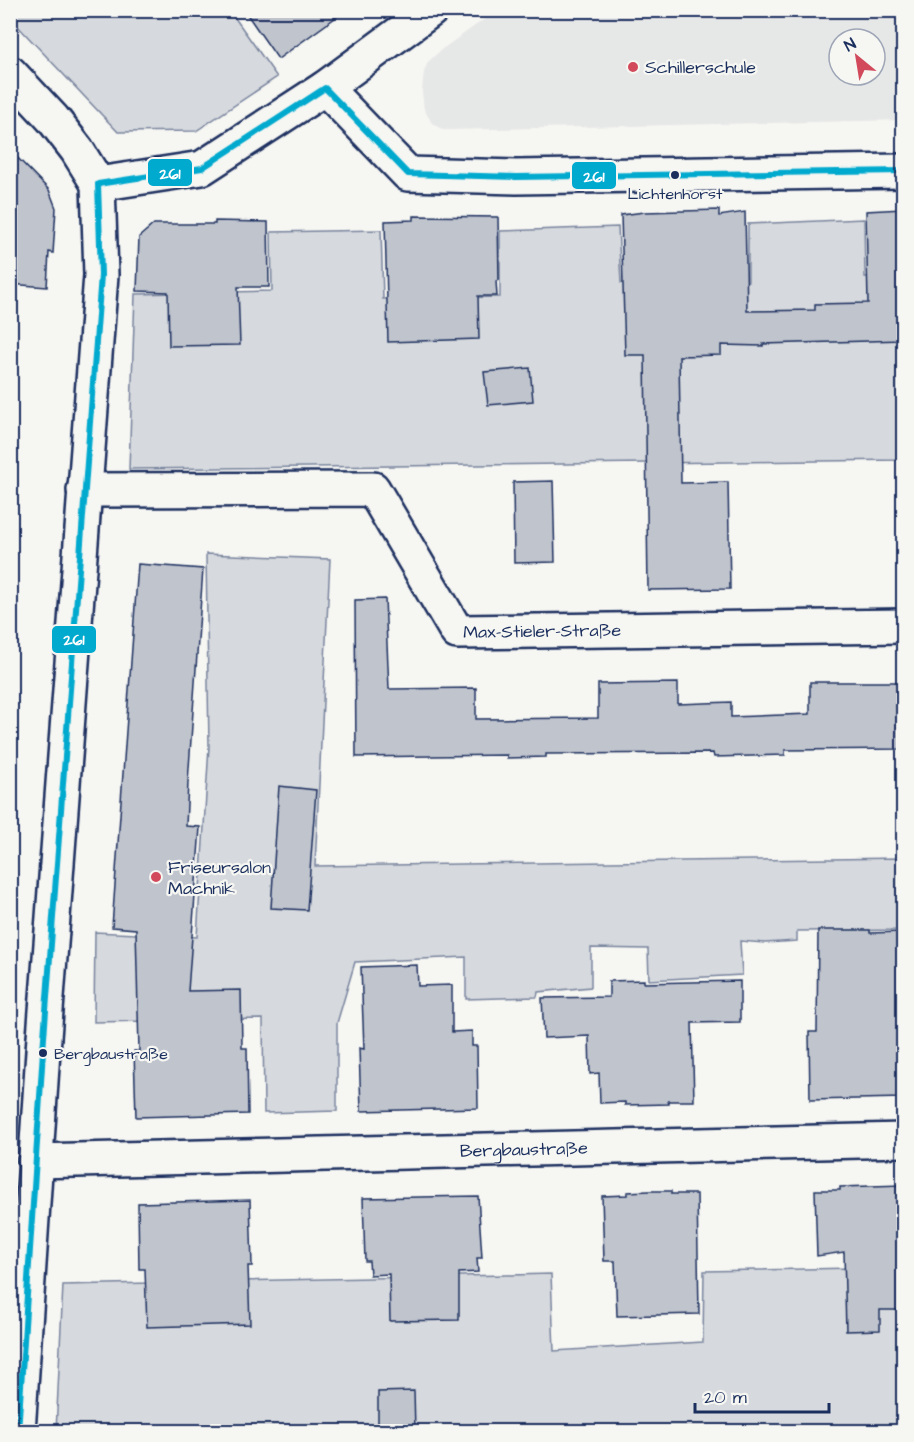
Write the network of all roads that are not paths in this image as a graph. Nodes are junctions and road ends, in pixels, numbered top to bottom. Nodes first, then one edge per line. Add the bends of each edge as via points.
1 (430, 10) edge
2 (10, 73) edge
3 (325, 88) junction
4 (903, 171) edge
5 (98, 184) junction
6 (84, 490) junction
7 (903, 626) edge
8 (903, 1140) edge
9 (35, 1161) junction
10 (18, 1431) edge

1 - 3 street
2 - 5 street via 53,119
3 - 4 street via 408,174 516,177
3 - 5 street via 202,168
5 - 6 street via 101,275
6 - 7 street, Max-Stieler-Straße via 373,489 457,632
6 - 9 street
8 - 9 street, Bergbaustraße
9 - 10 street

